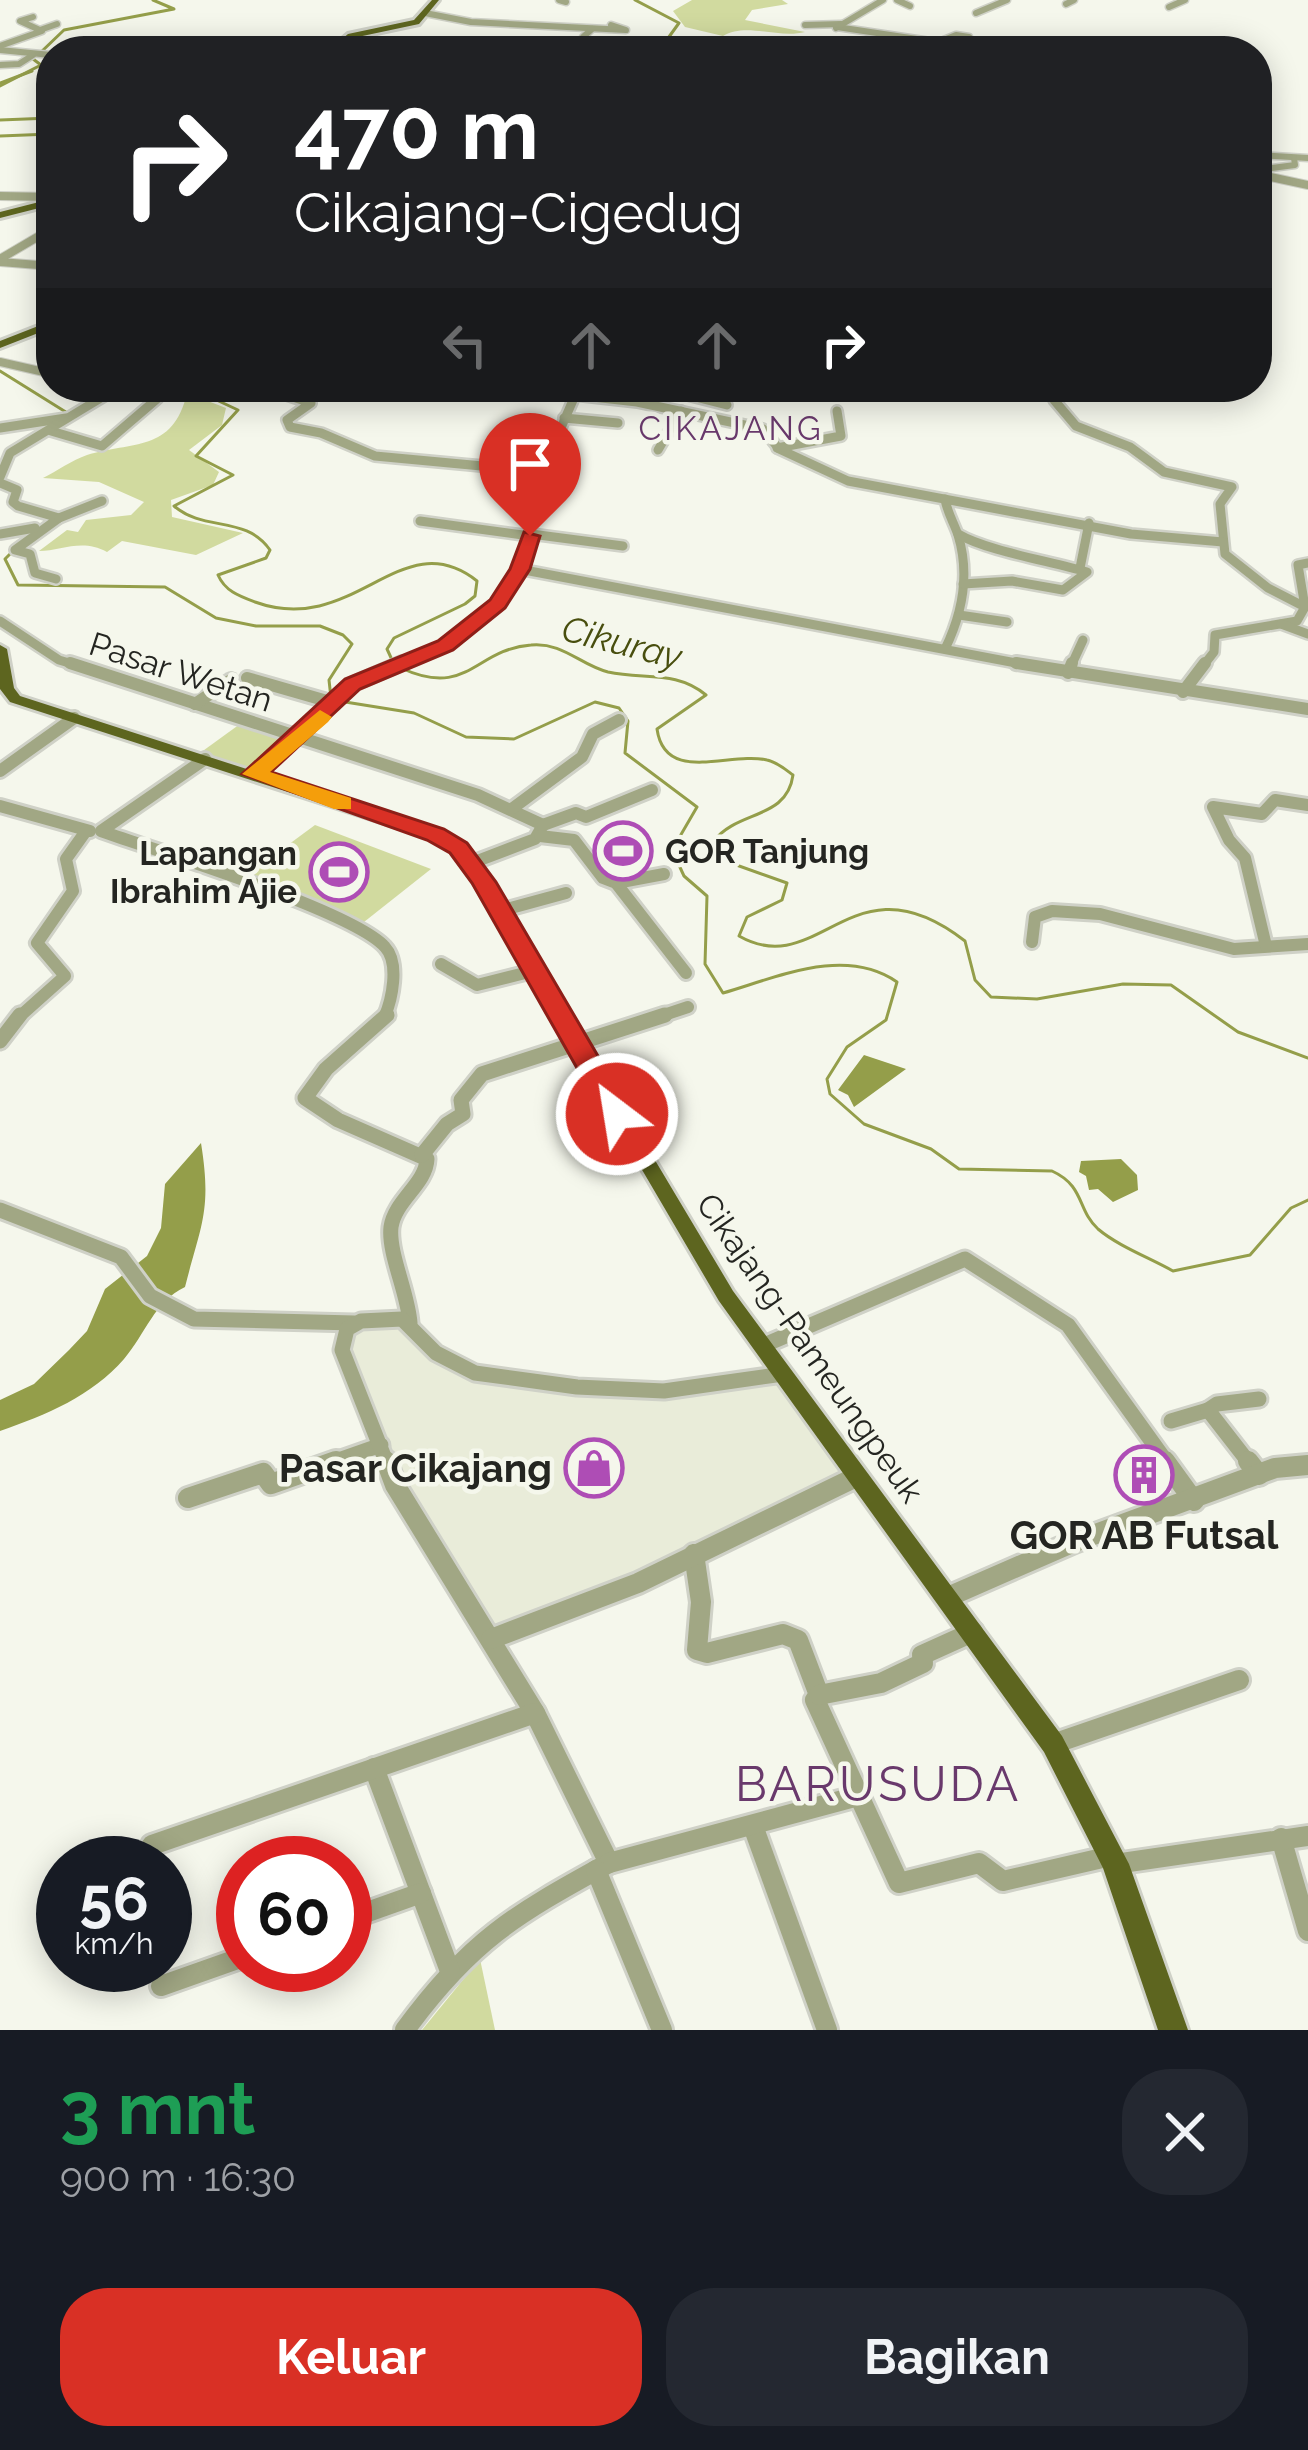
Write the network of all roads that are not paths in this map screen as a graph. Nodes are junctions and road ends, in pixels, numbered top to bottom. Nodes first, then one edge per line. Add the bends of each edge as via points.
1 (436, 0) edge
2 (883, 0) edge
3 (897, 0) edge
4 (1007, 0) edge
5 (1185, 0) edge
6 (910, 6) dead end
7 (1169, 7) dead end
8 (425, 13) junction
9 (976, 13) dead end
10 (33, 17) dead end
11 (57, 24) dead end
12 (611, 26) dead end
13 (805, 26) dead end
14 (839, 26) junction
15 (592, 29) junction
16 (372, 30) junction
17 (40, 31) junction
18 (394, 33) dead end
19 (351, 36) edge
20 (584, 36) edge
21 (826, 36) edge
22 (904, 36) edge
23 (2, 49) edge
24 (36, 54) edge
25 (36, 57) edge
26 (0, 65) edge
27 (1272, 156) edge
28 (1295, 158) junction
29 (1308, 158) edge
30 (1272, 169) edge
31 (1272, 176) edge
32 (1308, 184) edge
33 (0, 196) edge
34 (36, 199) edge
35 (36, 204) edge
36 (0, 215) edge
37 (36, 238) edge
38 (0, 260) edge
39 (36, 264) edge
40 (36, 330) edge
41 (0, 345) edge
42 (0, 362) edge
43 (36, 370) edge
44 (94, 402) edge
45 (153, 402) edge
46 (308, 402) edge
47 (572, 402) edge
48 (634, 402) edge
49 (715, 402) edge
50 (1055, 402) edge
51 (727, 405) dead end
52 (681, 411) junction
53 (837, 411) dead end
54 (66, 418) junction
55 (564, 418) junction
56 (618, 423) dead end
57 (0, 428) edge
58 (51, 431) junction
59 (777, 448) junction
60 (658, 450) dead end
61 (546, 472) junction
62 (0, 480) edge
63 (945, 499) junction
64 (102, 501) dead end
65 (58, 518) junction
66 (420, 521) dead end
67 (1089, 524) junction
68 (35, 527) dead end
69 (0, 534) edge
70 (958, 534) junction
71 (531, 535) junction
72 (1223, 542) junction
73 (622, 546) dead end
74 (1308, 562) edge
75 (1080, 568) junction
76 (520, 569) junction
77 (56, 579) dead end
78 (962, 584) junction
79 (1305, 607) junction
80 (959, 615) junction
81 (0, 622) edge
82 (1007, 622) dead end
83 (1281, 624) junction
84 (1308, 634) edge
85 (1083, 640) dead end
86 (0, 650) edge
87 (945, 650) junction
88 (1068, 673) junction
89 (247, 678) dead end
90 (231, 680) dead end
91 (1183, 692) junction
92 (336, 701) junction
93 (195, 704) junction
94 (1308, 709) edge
95 (74, 718) junction
96 (619, 720) dead end
97 (298, 739) junction
98 (205, 759) junction
99 (0, 771) edge
100 (254, 774) junction
101 (652, 790) dead end
102 (1308, 805) edge
103 (0, 806) edge
104 (513, 808) junction
105 (542, 830) junction
106 (93, 831) junction
107 (472, 863) junction
108 (664, 874) dead end
109 (616, 884) junction
110 (566, 892) dead end
111 (500, 910) junction
112 (1032, 942) dead end
113 (1308, 944) edge
114 (1266, 946) junction
115 (441, 964) dead end
116 (533, 971) junction
117 (686, 973) dead end
118 (688, 1007) dead end
119 (0, 1041) edge
120 (574, 1043) junction
121 (422, 1155) junction
122 (0, 1210) edge
123 (354, 1323) junction
124 (410, 1323) junction
125 (762, 1346) junction
126 (783, 1374) junction
127 (1259, 1399) dead end
128 (1208, 1410) junction
129 (1171, 1421) dead end
130 (381, 1445) junction
131 (1308, 1465) edge
132 (1259, 1475) junction
133 (856, 1477) junction
134 (188, 1498) dead end
135 (1194, 1501) junction
136 (694, 1554) junction
137 (948, 1597) junction
138 (973, 1633) junction
139 (491, 1639) junction
140 (1239, 1680) dead end
141 (819, 1695) junction
142 (535, 1713) junction
143 (1053, 1744) junction
144 (374, 1768) junction
145 (858, 1796) junction
146 (753, 1826) junction
147 (178, 1836) edge
148 (1308, 1836) edge
149 (1281, 1838) junction
150 (1113, 1860) junction
151 (602, 1867) junction
152 (421, 1893) junction
153 (372, 1910) edge
154 (1308, 1931) edge
155 (450, 1971) junction
156 (405, 2030) edge
157 (662, 2030) edge
158 (827, 2030) edge
159 (1173, 2030) edge

1 - 8 main road
2 - 14 street
3 - 6 street
4 - 9 street
5 - 7 street
8 - 15 street
8 - 16 main road
10 - 17 street via 20,21
11 - 17 street
12 - 15 street via 626,30
13 - 14 street
14 - 21 street
14 - 22 street
15 - 20 street
16 - 18 street
16 - 19 main road
17 - 23 street
23 - 24 street
25 - 26 street
27 - 28 street
28 - 29 street
28 - 30 street
31 - 32 street
33 - 34 street
35 - 36 main road
37 - 38 street
38 - 39 street
40 - 41 main road
42 - 43 street
44 - 54 street
45 - 58 street via 103,446
46 - 61 street via 286,421 290,427 371,455
47 - 55 street
48 - 52 street
49 - 51 street
50 - 72 street via 1074,425 1128,445 1166,473 1207,475 1232,487 1220,504
52 - 59 street via 765,430
52 - 60 street
53 - 59 street via 841,436
54 - 57 street
54 - 58 street
55 - 56 street
55 - 61 street
58 - 62 street via 4,458
59 - 63 street via 848,481
61 - 71 street
62 - 65 street via 17,490 17,506
63 - 67 street
63 - 70 street
64 - 65 street
65 - 77 street via 15,550 30,554 35,573
66 - 71 street
67 - 72 street via 1177,542
67 - 75 street
68 - 69 street
70 - 75 street
70 - 78 street
71 - 73 street
71 - 76 street
72 - 79 street via 1226,555
74 - 79 street via 1298,565
75 - 78 street via 1086,576 1063,590
76 - 87 street
76 - 92 street via 498,604 466,631 352,684
78 - 80 street
79 - 83 street via 1300,620
80 - 82 street
80 - 87 street
81 - 93 street, Pasar Wetan via 59,660
83 - 84 street
83 - 91 street via 1215,635 1214,652
85 - 88 street
86 - 95 main road, Cikajang-Pameungpeuk via 12,696
87 - 88 street
88 - 91 street
89 - 92 street
90 - 93 street
91 - 94 street
92 - 97 street
93 - 97 street, Pasar Wetan
95 - 98 main road, Cikajang-Pameungpeuk
95 - 99 street
96 - 104 street via 592,734 582,757
97 - 100 street
97 - 104 street, Pasar Wetan
98 - 100 main road, Cikajang-Pameungpeuk
98 - 106 street
100 - 107 main road, Cikajang-Pameungpeuk via 436,835
101 - 105 street
102 - 114 street via 1275,800 1262,814 1213,807 1244,856
103 - 106 street
104 - 105 street, Pasar Wetan
105 - 107 street
105 - 109 street, Pasar Wetan via 574,840
106 - 119 street via 64,858 73,891 37,943 65,976
106 - 121 street via 344,920 387,948 394,970 387,1016 305,1098
107 - 111 main road, Cikajang-Pameungpeuk
108 - 109 street
109 - 117 street, Pasar Wetan
110 - 111 street
111 - 116 main road, Cikajang-Pameungpeuk
112 - 114 street via 1035,917 1060,909 1223,948
113 - 114 street
115 - 116 street via 477,985
116 - 120 main road, Cikajang-Pameungpeuk
118 - 120 street
120 - 121 street via 473,1081 463,1114
120 - 125 main road, Cikajang-Pameungpeuk
121 - 124 street via 427,1168 388,1230
122 - 123 street via 121,1257 163,1306 211,1322
123 - 124 street
123 - 130 street via 342,1349
124 - 126 street via 436,1353 475,1373 577,1387 664,1391
125 - 126 main road, Cikajang-Pameungpeuk
125 - 135 street via 965,1259 1068,1325
126 - 133 main road, Cikajang-Pameungpeuk
127 - 128 street
128 - 129 street
128 - 132 street
130 - 134 street via 271,1484 263,1473
130 - 139 street via 395,1485
131 - 132 street
132 - 135 street
133 - 136 street
133 - 137 main road, Cikajang-Pameungpeuk
135 - 137 street
136 - 139 street
136 - 141 street via 698,1650 789,1634
137 - 138 main road, Cikajang-Pameungpeuk
138 - 141 street via 922,1655 923,1663 903,1676
138 - 143 main road, Cikajang-Pameungpeuk
139 - 142 street
140 - 143 street
141 - 145 street
142 - 144 street
142 - 151 street
143 - 150 main road, Cikajang-Pameungpeuk
144 - 147 street
144 - 152 street
145 - 146 street
145 - 150 street via 903,1885 979,1863 1004,1881
146 - 151 street
146 - 158 street
148 - 149 street
149 - 150 street
149 - 154 street
150 - 159 main road, Cikajang-Pameungpeuk
151 - 155 street via 515,1917
151 - 157 street
152 - 153 street
152 - 155 street
155 - 156 street

